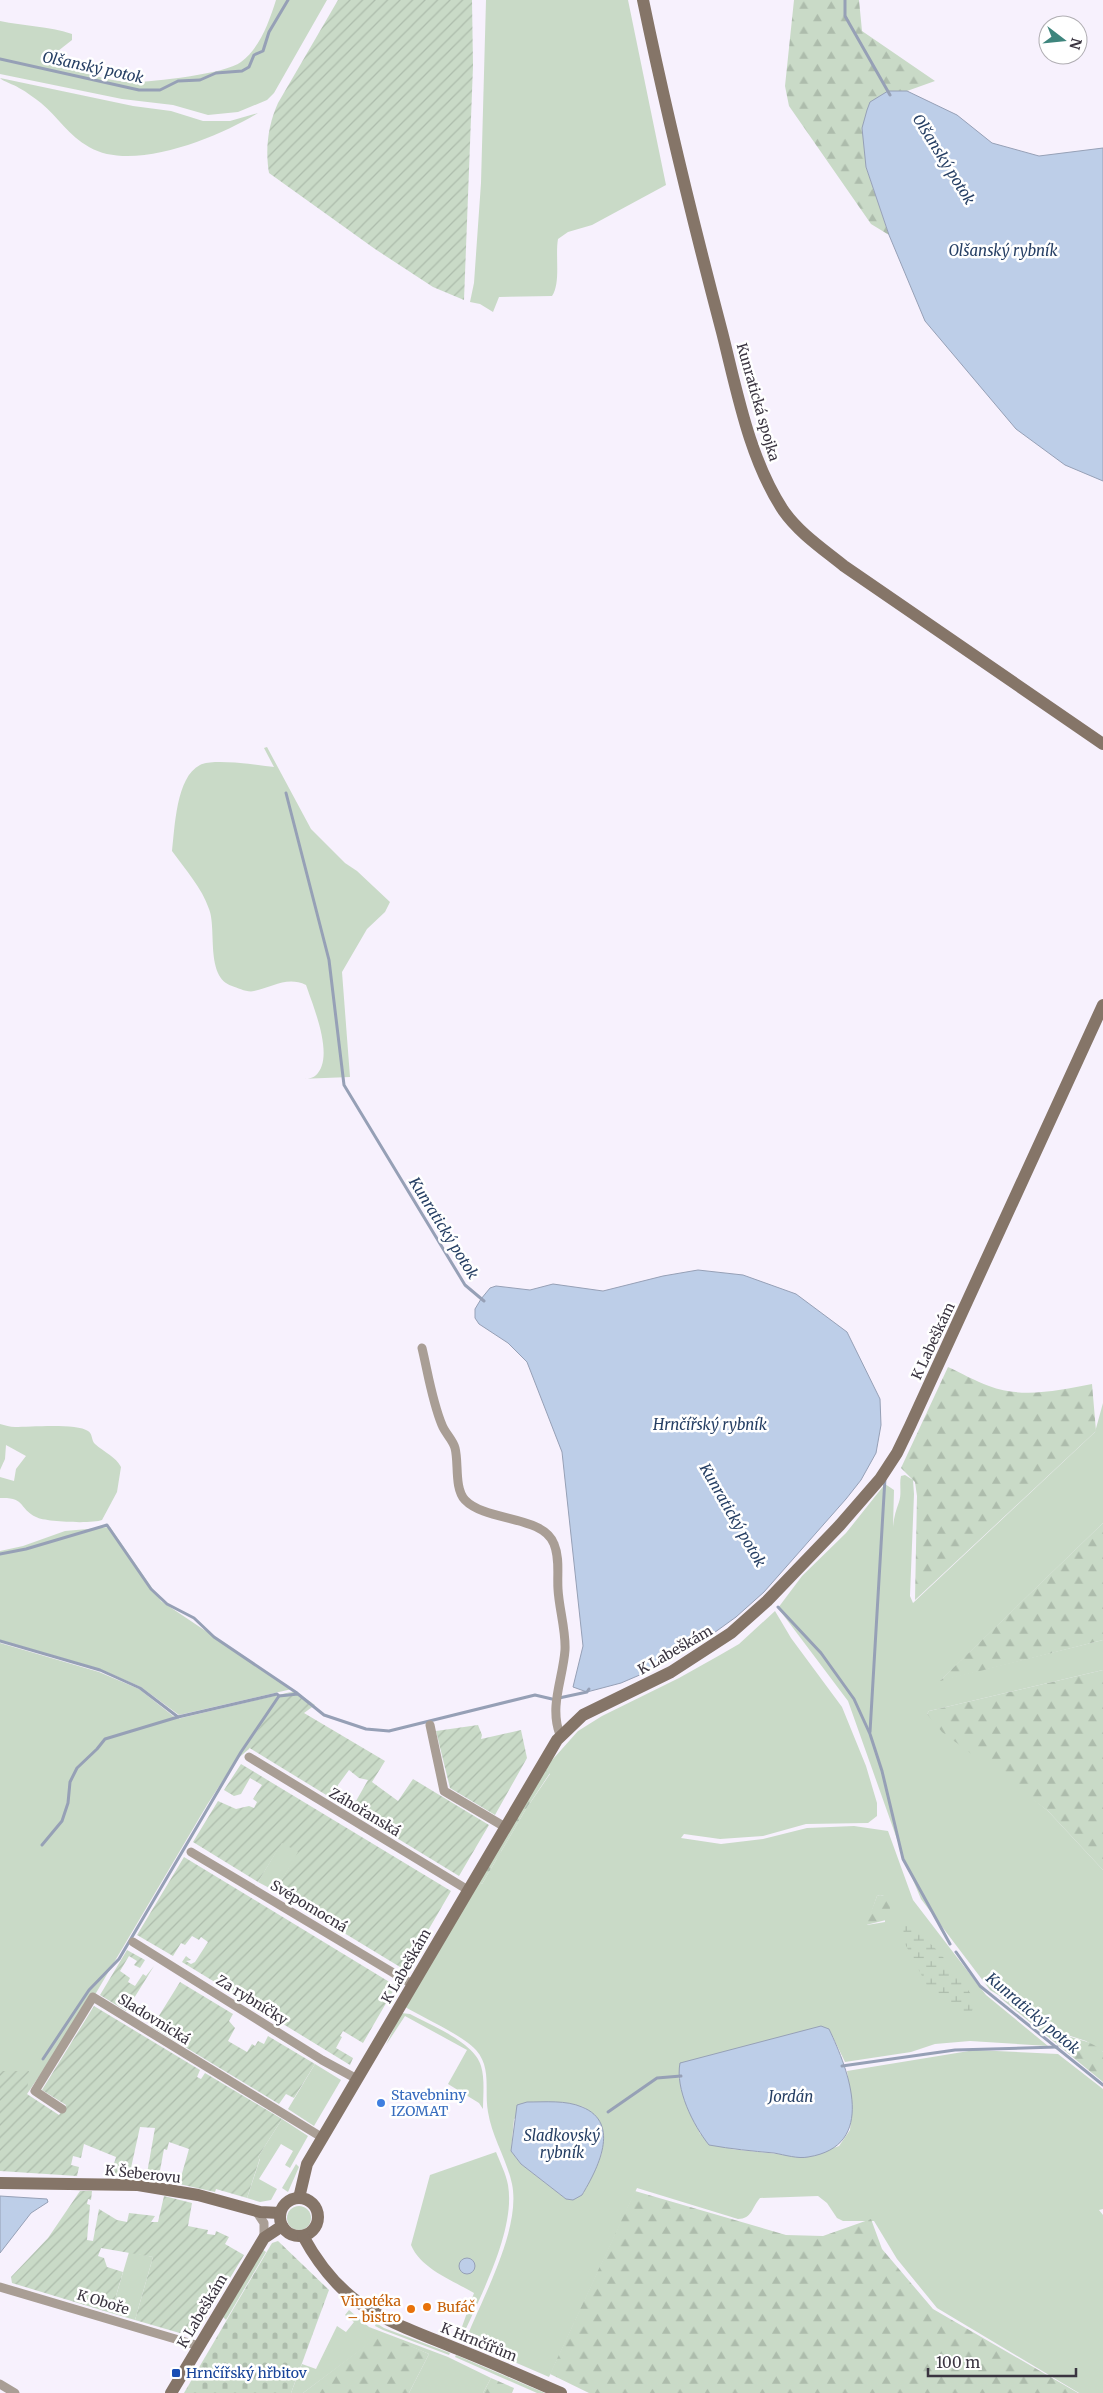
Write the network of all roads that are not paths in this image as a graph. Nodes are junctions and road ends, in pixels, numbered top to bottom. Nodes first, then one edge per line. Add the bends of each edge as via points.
1 (644, 0) edge
2 (1103, 744) edge
3 (1103, 1005) edge
4 (422, 1348) dead end
5 (430, 1725) dead end
6 (560, 1735) junction
7 (248, 1757) dead end
8 (505, 1827) junction
9 (191, 1852) dead end
10 (468, 1890) junction
11 (133, 1942) dead end
12 (412, 1984) junction
13 (357, 2079) junction
14 (62, 2109) dead end
15 (323, 2138) junction
16 (0, 2184) edge
17 (299, 2198) junction
18 (256, 2211) junction
19 (281, 2220) junction
20 (303, 2236) junction
21 (264, 2238) junction
22 (0, 2287) edge
23 (199, 2346) junction
24 (0, 2384) edge
25 (15, 2393) edge
26 (171, 2393) edge
27 (561, 2393) edge

1 - 2 street, Kunratická spojka via 666,105 739,398 759,464 783,510 806,536 844,566
3 - 6 street, K Labeškám via 910,1426 880,1479 767,1601 731,1633 671,1672 583,1715
4 - 6 street via 442,1425 455,1447 460,1491 465,1499 475,1507 548,1532 554,1542 565,1648 555,1705
5 - 8 street via 444,1791
6 - 8 street, K Labeškám
7 - 10 street, Záhořanská
8 - 10 street, K Labeškám
9 - 12 street, Svépomocná
10 - 12 street, K Labeškám
11 - 13 street, Za rybníčky
12 - 13 street, K Labeškám
13 - 15 street, K Labeškám
14 - 15 street, Sladovnická via 35,2091 93,1997
15 - 17 street, K Labeškám via 307,2164
16 - 18 street, K Šeberovu via 138,2185 198,2195
17 - 19 street via 285,2204
17 - 20 street via 309,2201 318,2215 316,2226
18 - 19 street, K Šeberovu
18 - 21 street via 264,2223
19 - 20 street via 293,2235
19 - 21 street, K Labeškám
20 - 27 street, K Hrnčířům via 316,2258 346,2293 377,2316
21 - 23 street, K Labeškám
22 - 23 street, K Oboře
23 - 26 street, K Labeškám
24 - 25 street

